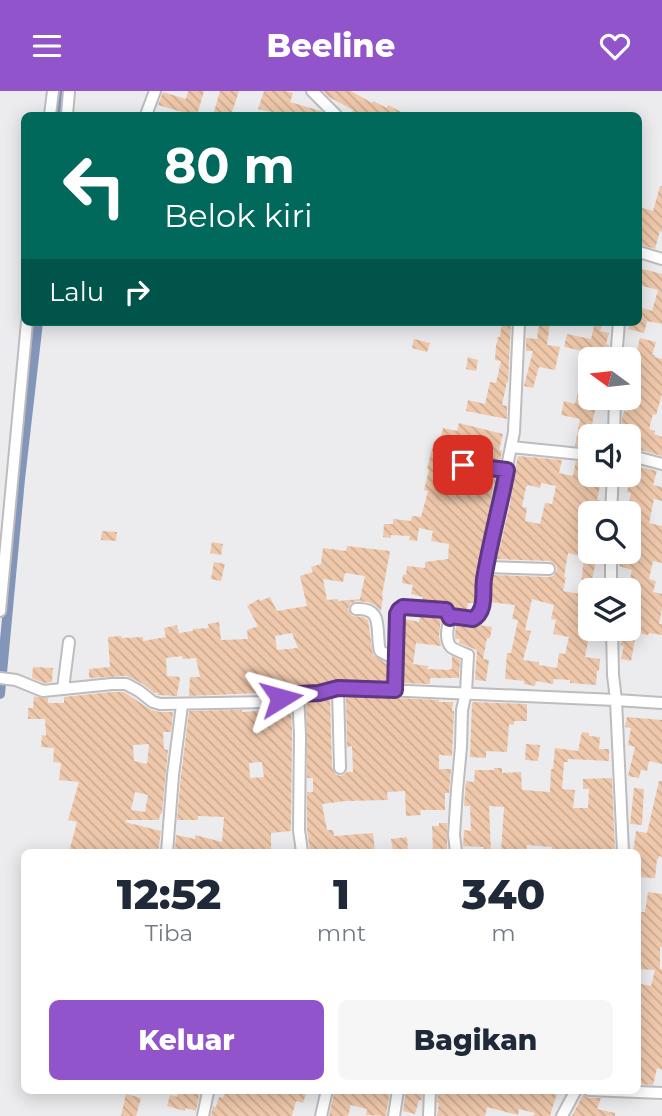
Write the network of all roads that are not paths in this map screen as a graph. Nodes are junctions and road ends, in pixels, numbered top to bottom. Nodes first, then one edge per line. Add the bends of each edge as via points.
1 (52, 91) edge
2 (69, 91) edge
3 (155, 91) edge
4 (316, 92) edge
5 (50, 112) edge
6 (67, 112) edge
7 (147, 112) edge
8 (333, 112) edge
9 (642, 254) edge
10 (662, 259) edge
11 (27, 326) edge
12 (519, 326) edge
13 (619, 326) edge
14 (617, 347) edge
15 (512, 447) junction
16 (578, 455) edge
17 (641, 458) edge
18 (441, 462) dead end
19 (662, 464) edge
20 (507, 470) junction
21 (486, 568) junction
22 (549, 569) dead end
23 (356, 609) dead end
24 (0, 611) edge
25 (450, 618) junction
26 (612, 641) edge
27 (69, 642) dead end
28 (395, 658) junction
29 (0, 678) edge
30 (338, 688) junction
31 (63, 689) junction
32 (395, 690) junction
33 (467, 692) junction
34 (298, 694) junction
35 (616, 700) junction
36 (662, 702) edge
37 (182, 705) junction
38 (340, 768) dead end
39 (167, 849) edge
40 (302, 849) edge
41 (456, 849) edge
42 (623, 849) edge
43 (641, 1092) edge
44 (662, 1093) edge
45 (208, 1094) edge
46 (326, 1094) edge
47 (397, 1094) edge
48 (430, 1094) edge
49 (574, 1094) edge
50 (203, 1116) edge
51 (321, 1116) edge
52 (394, 1116) edge
53 (429, 1116) edge
54 (562, 1116) edge

1 - 5 street
2 - 6 street
3 - 7 street
4 - 8 street
9 - 10 street
11 - 24 street
12 - 15 street
13 - 14 street
15 - 16 street
15 - 20 street
17 - 19 street
18 - 20 street
20 - 21 street
21 - 22 street
21 - 25 street via 480,614 473,619
23 - 28 street via 376,616 380,650
25 - 28 street via 446,610 403,607 397,614
25 - 33 street via 451,647 468,655
26 - 35 street
27 - 31 street
28 - 32 street
29 - 31 street via 43,691
30 - 32 street
30 - 34 street
30 - 38 street
31 - 37 street via 126,684 153,702
32 - 33 street
33 - 35 street
33 - 41 street via 461,710
34 - 37 street via 265,702
34 - 40 street
35 - 36 street
35 - 42 street
37 - 39 street
43 - 44 street
45 - 50 street
46 - 51 street
47 - 52 street
48 - 53 street
49 - 54 street

